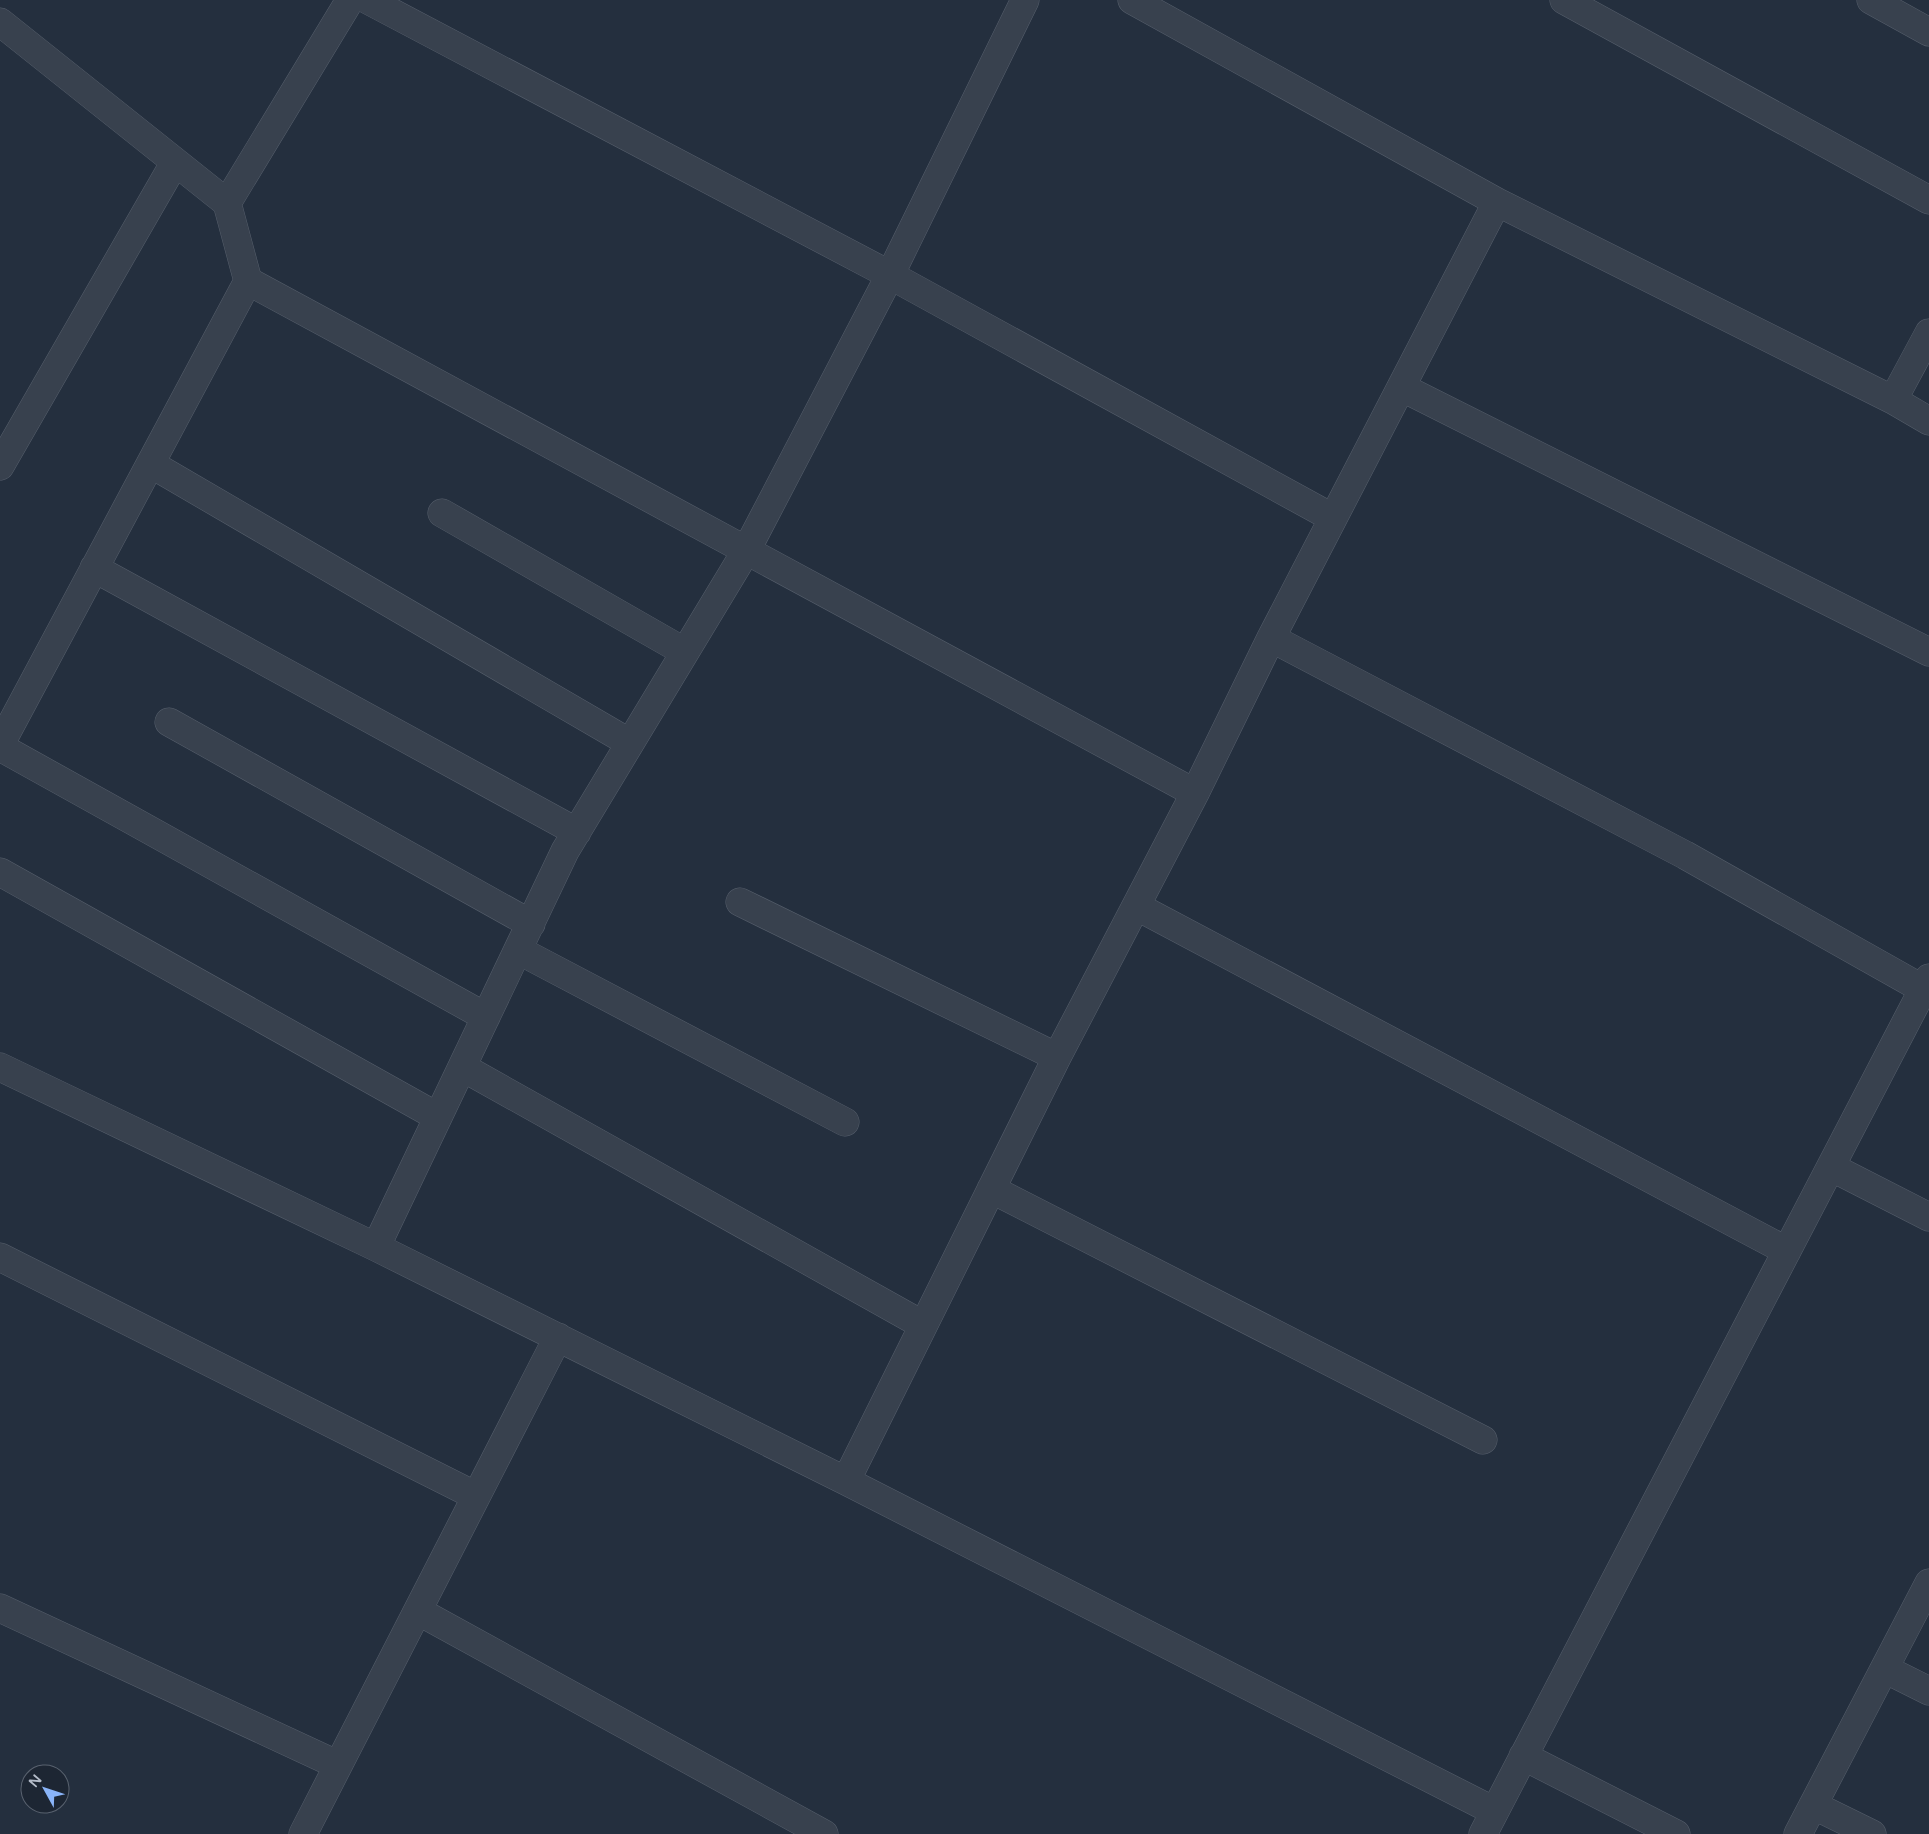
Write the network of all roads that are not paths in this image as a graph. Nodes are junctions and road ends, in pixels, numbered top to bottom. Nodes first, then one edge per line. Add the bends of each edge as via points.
1 (350, 0) edge
2 (368, 0) edge
3 (1026, 0) edge
4 (1132, 0) edge
5 (1564, 0) edge
6 (1871, 0) edge
7 (0, 22) edge
8 (1929, 32) edge
9 (175, 162) junction
10 (1929, 200) edge
11 (1497, 202) junction
12 (227, 203) junction
13 (890, 275) junction
14 (248, 281) junction
15 (1929, 333) edge
16 (1401, 387) junction
17 (1893, 400) junction
18 (1929, 421) edge
19 (151, 464) junction
20 (0, 466) edge
21 (442, 513) dead end
22 (1333, 518) junction
23 (746, 551) junction
24 (94, 568) junction
25 (1271, 638) junction
26 (685, 652) junction
27 (1929, 652) edge
28 (169, 722) dead end
29 (630, 743) junction
30 (0, 746) edge
31 (1195, 793) junction
32 (577, 832) junction
33 (0, 872) edge
34 (740, 902) dead end
35 (1136, 906) junction
36 (531, 924) junction
37 (518, 950) junction
38 (1926, 983) edge
39 (486, 1017) junction
40 (1057, 1057) junction
41 (0, 1067) edge
42 (462, 1067) junction
43 (438, 1117) junction
44 (845, 1122) dead end
45 (1831, 1167) junction
46 (991, 1189) junction
47 (1929, 1217) edge
48 (376, 1247) junction
49 (1787, 1251) junction
50 (0, 1257) edge
51 (923, 1325) junction
52 (558, 1337) junction
53 (1483, 1440) dead end
54 (846, 1481) junction
55 (476, 1496) junction
56 (1929, 1583) edge
57 (0, 1608) edge
58 (418, 1611) junction
59 (1885, 1668) junction
60 (1929, 1691) edge
61 (1523, 1756) junction
62 (338, 1765) junction
63 (1814, 1805) junction
64 (1488, 1823) edge
65 (303, 1834) edge
66 (824, 1834) edge
67 (1676, 1834) edge
68 (1798, 1834) edge
69 (1872, 1834) edge

1 - 12 street
2 - 13 street
3 - 13 street
4 - 11 street
5 - 10 street
6 - 8 street
7 - 9 street
9 - 12 street
9 - 20 street
11 - 16 street
11 - 17 street
12 - 14 street
13 - 22 street
13 - 23 street
14 - 19 street
14 - 23 street
15 - 17 street
16 - 22 street
16 - 27 street
17 - 18 street
19 - 24 street
19 - 29 street
21 - 26 street
22 - 25 street
23 - 26 street
23 - 31 street
24 - 30 street
24 - 32 street
25 - 31 street
25 - 38 street
26 - 29 street
28 - 36 street
29 - 32 street
30 - 39 street
31 - 35 street
32 - 36 street
33 - 43 street
34 - 40 street
35 - 40 street
35 - 49 street
36 - 37 street
37 - 39 street
37 - 44 street
38 - 45 street
39 - 42 street
40 - 46 street
41 - 48 street
42 - 43 street
42 - 51 street
43 - 48 street
45 - 47 street
45 - 49 street
46 - 51 street
46 - 53 street
48 - 52 street
49 - 61 street
50 - 55 street
51 - 54 street
52 - 54 street
52 - 55 street
54 - 64 street
55 - 58 street
56 - 59 street
57 - 62 street
58 - 62 street
58 - 66 street
59 - 60 street
59 - 63 street
61 - 64 street
61 - 67 street
62 - 65 street
63 - 68 street
63 - 69 street

